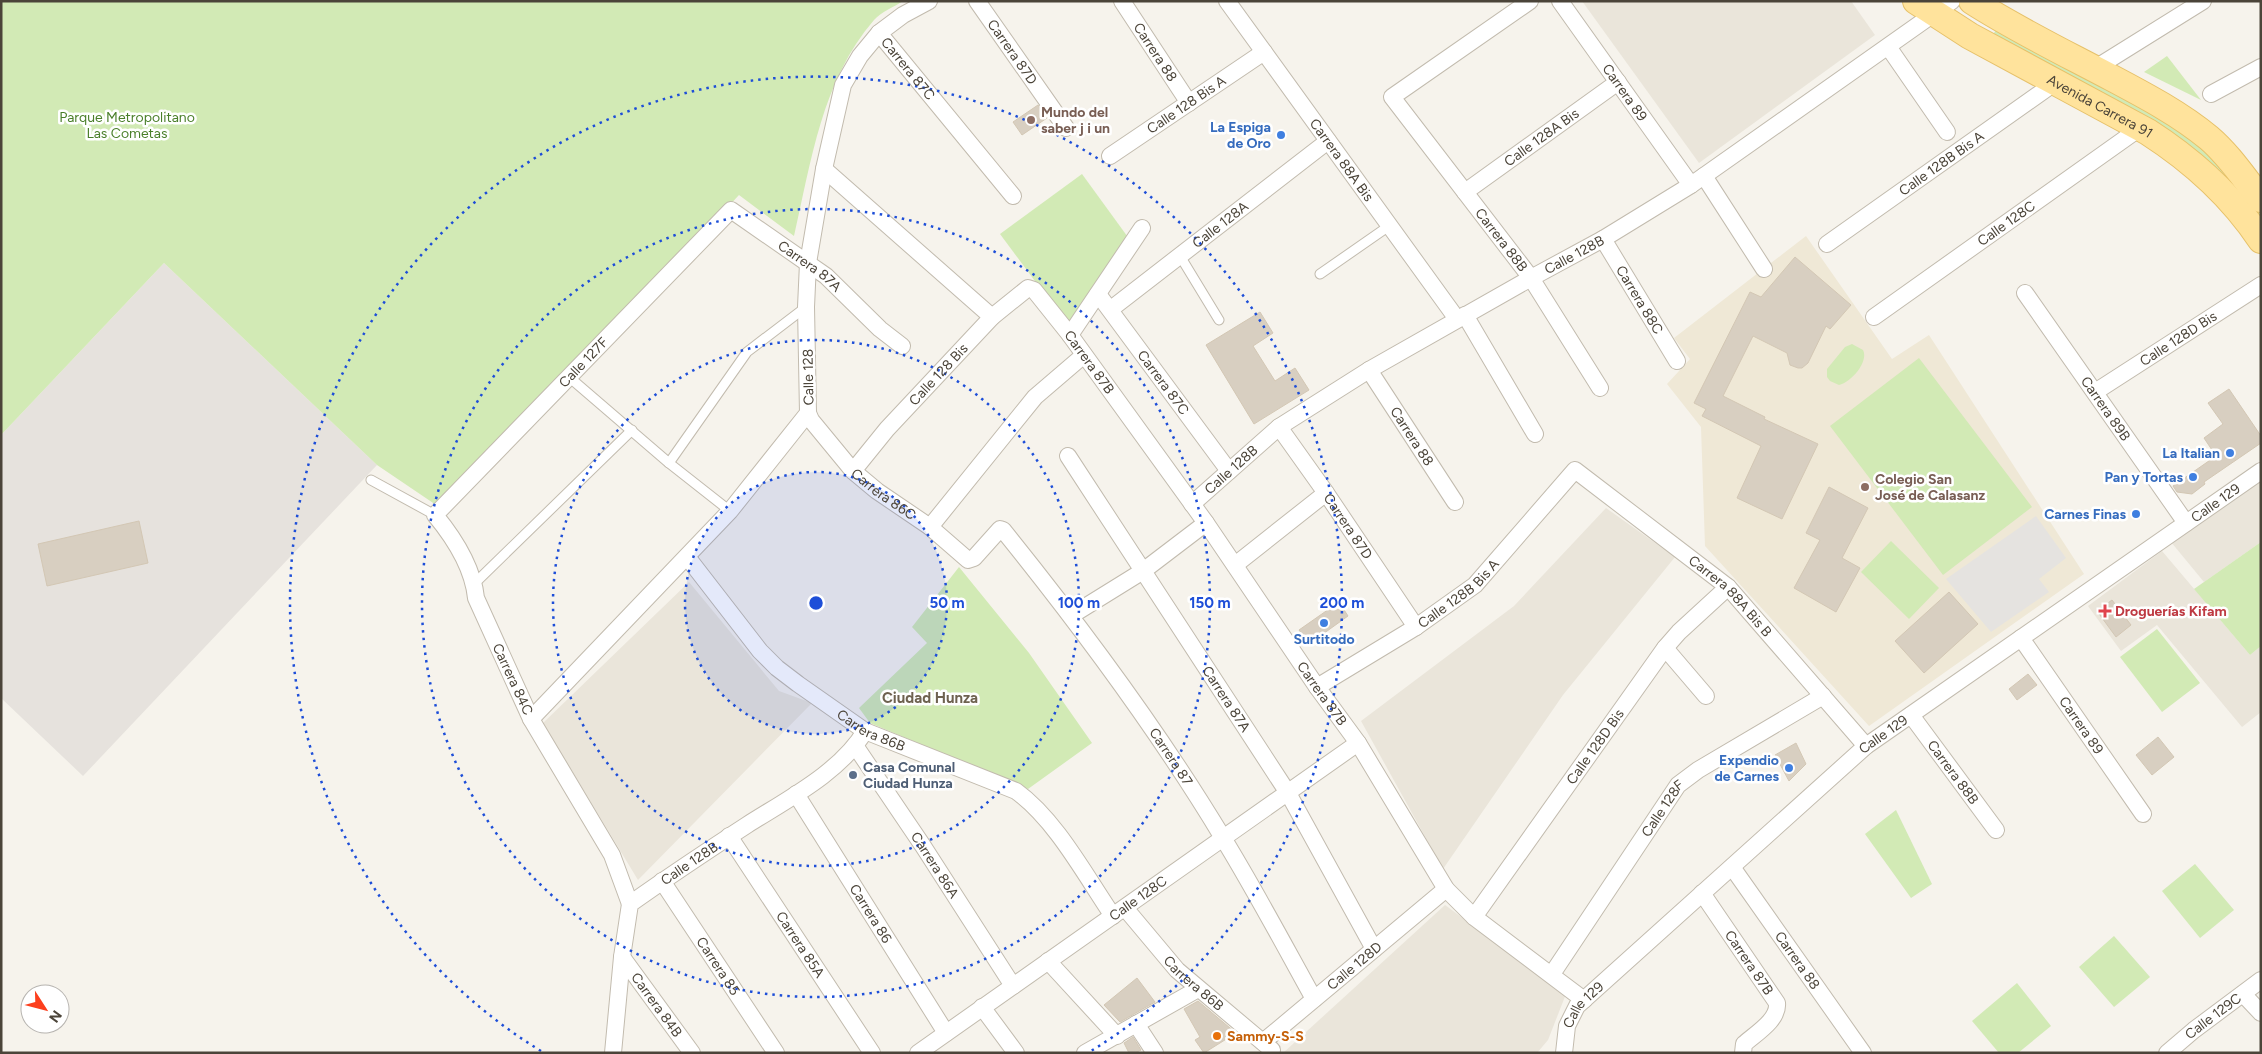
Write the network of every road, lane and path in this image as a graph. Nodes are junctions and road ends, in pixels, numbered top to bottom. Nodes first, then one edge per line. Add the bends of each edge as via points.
1 (929, 1) edge
2 (977, 1) edge
3 (1122, 1) edge
4 (1227, 1) edge
5 (1530, 1) edge
6 (1560, 1) edge
7 (1972, 1) edge
8 (2203, 1) edge
9 (1934, 6) edge
10 (879, 33) junction
11 (1889, 48) junction
12 (1264, 52) junction
13 (2261, 66) edge
14 (2094, 69) junction
15 (1618, 82) junction
16 (2056, 82) junction
17 (2211, 94) dead end
18 (1190, 103) junction
19 (1066, 128) dead end
20 (2140, 128) junction
21 (1946, 132) dead end
22 (1328, 141) junction
23 (1110, 156) dead end
24 (824, 169) junction
25 (1697, 180) junction
26 (1465, 192) junction
27 (1013, 196) dead end
28 (2261, 199) edge
29 (732, 210) joint
30 (1389, 226) junction
31 (1142, 228) dead end
32 (1603, 239) junction
33 (2261, 240) edge
34 (1827, 244) dead end
35 (1180, 256) junction
36 (808, 263) junction
37 (1764, 269) dead end
38 (1320, 274) dead end
39 (1531, 278) junction
40 (2261, 285) edge
41 (1031, 289) joint
42 (2026, 293) dead end
43 (1098, 294) junction
44 (806, 307) junction
45 (1111, 309) junction
46 (992, 317) junction
47 (1461, 317) junction
48 (1874, 318) dead end
49 (1219, 320) dead end
50 (1070, 335) junction
51 (902, 346) dead end
52 (1084, 355) junction
53 (1677, 361) dead end
54 (1369, 370) junction
55 (569, 377) junction
56 (1600, 388) dead end
57 (2095, 392) junction
58 (808, 413) junction
59 (1279, 427) junction
60 (632, 430) junction
61 (1535, 434) dead end
62 (1068, 456) dead end
63 (669, 463) junction
64 (1574, 470) joint
65 (853, 471) junction
66 (1229, 471) junction
67 (2261, 471) edge
68 (371, 480) dead end
69 (1326, 493) junction
70 (1455, 502) dead end
71 (1192, 504) junction
72 (730, 511) junction
73 (435, 515) junction
74 (1206, 523) junction
75 (2186, 523) junction
76 (930, 527) junction
77 (1003, 530) joint
78 (688, 558) junction
79 (1235, 565) junction
80 (1143, 571) junction
81 (474, 583) junction
82 (1728, 587) junction
83 (1072, 615) junction
84 (1416, 627) junction
85 (2021, 638) junction
86 (1665, 648) junction
87 (1317, 687) junction
88 (1706, 696) dead end
89 (1823, 696) junction
90 (1911, 715) junction
91 (531, 719) junction
92 (865, 731) junction
93 (1358, 743) junction
94 (1866, 746) junction
95 (856, 747) junction
96 (1288, 793) junction
97 (796, 794) junction
98 (2143, 814) dead end
99 (1996, 830) dead end
100 (729, 836) junction
101 (1224, 838) junction
102 (1732, 867) junction
103 (662, 881) junction
104 (1446, 889) junction
105 (1702, 893) junction
106 (630, 904) junction
107 (1119, 912) junction
108 (1474, 917) junction
109 (1374, 949) junction
110 (622, 957) junction
111 (1048, 961) junction
112 (1552, 974) junction
113 (2261, 980) edge
114 (1013, 986) junction
115 (1198, 989) junction
116 (2243, 994) junction
117 (1314, 999) junction
118 (1584, 1000) junction
119 (982, 1007) junction
120 (2261, 1013) edge
121 (1136, 1024) junction
122 (946, 1033) junction
123 (1117, 1036) junction
124 (1270, 1048) edge
125 (1562, 1051) edge
126 (613, 1053) edge
127 (692, 1053) edge
128 (776, 1053) edge
129 (872, 1053) edge
130 (918, 1053) edge
131 (1016, 1053) edge
132 (1085, 1053) edge
133 (1156, 1053) edge
134 (1743, 1053) edge
135 (1863, 1053) edge
136 (2167, 1053) edge

1 - 10 street, Calle 128
2 - 19 street, Carrera 87D
3 - 18 street, Carrera 88
4 - 12 street, Carrera 88A Bis
5 - 26 street, Carrera 88B via 1392,97
6 - 15 street, Carrera 89
7 - 14 main road, Avenida Carrera 91
8 - 14 street
9 - 11 street, Calle 128B
9 - 16 main road, Avenida Carrera 91
10 - 24 street, Calle 128 via 860,56 843,85
10 - 27 street, Carrera 87C
11 - 21 street
11 - 25 street, Calle 128B
12 - 18 street, Calle 128 Bis A
12 - 22 street, Carrera 88A Bis
13 - 17 street
14 - 28 main road, Avenida Carrera 91 via 2141,93 2196,128 2225,155
15 - 25 street, Carrera 89
15 - 26 street, Calle 128A Bis
16 - 20 main road, Avenida Carrera 91
16 - 34 street, Calle 128B Bis A
18 - 23 street, Calle 128 Bis A
20 - 33 main road, Avenida Carrera 91 via 2198,166 2227,196
20 - 48 street, Calle 128C
22 - 30 street, Carrera 88A Bis
22 - 35 street, Calle 128A
24 - 36 street, Calle 128
24 - 46 street
25 - 32 street, Calle 128B
25 - 37 street, Carrera 89
26 - 39 street, Carrera 88B
29 - 36 street, Carrera 87A
29 - 55 street, Calle 127F
30 - 38 lane
30 - 47 street, Carrera 88A Bis
31 - 43 street
32 - 39 street, Calle 128B
32 - 53 street, Carrera 88C
35 - 45 street, Calle 128A
35 - 49 lane
36 - 44 street, Calle 128
36 - 51 street, Carrera 87A
39 - 47 street, Calle 128B
39 - 56 street, Carrera 88B
40 - 57 street, Calle 128D Bis
41 - 46 street, Calle 128 Bis via 1028,288
41 - 50 street, Carrera 87B
42 - 57 street, Carrera 89B
43 - 45 street, Carrera 87C
43 - 50 street
44 - 58 street, Calle 128
44 - 63 lane via 748,352
45 - 66 street, Carrera 87C
46 - 65 street, Calle 128 Bis via 887,429
47 - 54 street, Calle 128B
47 - 61 street, Carrera 88A Bis
50 - 52 street, Carrera 87B
52 - 71 street, Carrera 87B
52 - 76 street via 1035,397
54 - 59 street, Calle 128B
54 - 70 street, Carrera 88
55 - 60 lane
55 - 73 street, Calle 127F
57 - 75 street, Carrera 89B
58 - 65 street, Carrera 86C
58 - 72 street, Calle 128
59 - 66 street, Calle 128B
59 - 69 street, Carrera 87D
60 - 63 lane
60 - 81 lane
62 - 80 street, Carrera 87A
63 - 72 lane
64 - 82 street, Carrera 88A Bis B
64 - 84 street, Calle 128B Bis A via 1475,585
65 - 76 street, Carrera 86C
66 - 71 street, Calle 128B
67 - 75 street, Calle 129
68 - 73 lane, Carrera 84C
69 - 79 street
69 - 84 street, Carrera 87D
71 - 74 street, Carrera 87B
72 - 78 street, Calle 128
73 - 81 street, Carrera 84C via 451,535
74 - 79 street, Carrera 87B
74 - 80 street
75 - 85 street, Calle 129
76 - 77 street, Carrera 86C via 968,560 974,558 1000,529
77 - 83 street, Carrera 87
78 - 91 street, Calle 128
78 - 92 street, Carrera 86B via 760,651 777,668
79 - 87 street, Carrera 87B
80 - 83 street
80 - 96 street, Carrera 87A
81 - 91 street, Carrera 84C via 476,598
82 - 86 street, Calle 128D Bis
82 - 89 street, Carrera 88A Bis B
83 - 101 street, Carrera 87
84 - 87 street, Calle 128B Bis A
85 - 90 street, Calle 129
85 - 98 street, Carrera 89
86 - 88 street
86 - 108 street, Calle 128D Bis
87 - 93 street, Carrera 87B
89 - 94 street, Carrera 88A Bis B
89 - 112 street, Calle 128F via 1678,785
90 - 94 street, Calle 129
90 - 99 street, Carrera 88B
91 - 106 street, Carrera 84C via 612,855
92 - 95 street, Calle 128B
92 - 107 street, Carrera 86B via 1016,791 1038,810
93 - 96 street, Calle 128C
93 - 104 street, Carrera 87B
94 - 102 street, Calle 129
95 - 97 street, Calle 128B
95 - 114 street, Carrera 86A
96 - 101 street, Calle 128C
96 - 109 street, Carrera 87A
97 - 100 street, Calle 128B
97 - 122 street, Carrera 86
100 - 103 street, Calle 128B
100 - 129 street, Carrera 85A
101 - 107 street, Calle 128C
101 - 117 street, Carrera 87
102 - 105 street, Calle 129
102 - 135 street, Carrera 88
103 - 106 street, Calle 128B
103 - 128 street, Carrera 85
104 - 108 street, Carrera 87B
104 - 109 street, Calle 128D
105 - 118 street, Calle 129
105 - 134 street, Carrera 87B via 1777,1003 1778,1010 1773,1018 1744,1044
106 - 110 street
107 - 111 street, Calle 128C
107 - 115 street, Carrera 86B
108 - 112 street, Carrera 87B
109 - 117 street, Calle 128D
110 - 126 street
110 - 127 street, Carrera 84B
111 - 114 street, Calle 128C
111 - 123 street
112 - 118 street, Carrera 87B
113 - 116 street, Calle 129C
114 - 119 street, Calle 128C
115 - 121 street
115 - 124 street, Carrera 86B
116 - 120 street
116 - 136 street, Calle 129C
117 - 124 street, Calle 128D
118 - 125 street, Calle 129 via 1571,1016
119 - 122 street, Calle 128C
119 - 131 street
121 - 123 street
121 - 133 street
122 - 130 street, Calle 128C
123 - 132 street

